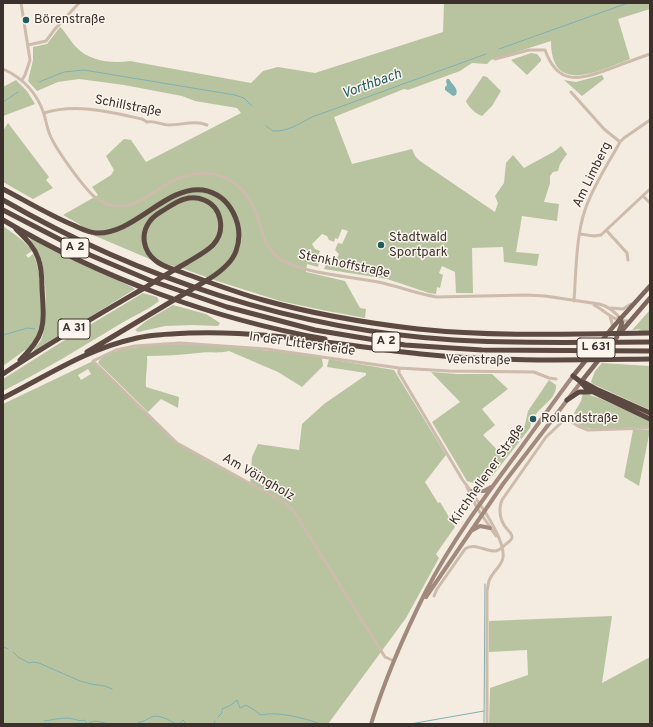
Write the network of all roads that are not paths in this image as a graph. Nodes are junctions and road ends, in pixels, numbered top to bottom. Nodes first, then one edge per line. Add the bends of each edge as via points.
1 (21, 3) edge
2 (79, 3) edge
3 (28, 45) junction
4 (650, 54) edge
5 (495, 59) dead end
6 (3, 69) edge
7 (22, 80) junction
8 (571, 92) dead end
9 (44, 113) junction
10 (650, 120) edge
11 (207, 125) dead end
12 (620, 142) junction
13 (3, 189) edge
14 (650, 189) edge
15 (643, 196) junction
16 (3, 200) edge
17 (650, 203) edge
18 (3, 210) edge
19 (3, 220) edge
20 (13, 226) junction
21 (606, 231) junction
22 (580, 234) junction
23 (628, 260) dead end
24 (650, 286) edge
25 (140, 288) junction
26 (650, 298) edge
27 (574, 301) junction
28 (633, 303) junction
29 (592, 304) junction
30 (605, 306) junction
31 (610, 316) junction
32 (620, 320) junction
33 (319, 321) junction
34 (366, 321) junction
35 (630, 322) junction
36 (612, 327) junction
37 (650, 333) edge
38 (619, 336) junction
39 (650, 342) edge
40 (393, 351) junction
41 (650, 351) edge
42 (650, 359) edge
43 (93, 361) joint
44 (60, 368) junction
45 (399, 368) junction
46 (10, 369) junction
47 (3, 374) edge
48 (573, 376) junction
49 (556, 379) dead end
50 (581, 382) junction
51 (592, 392) junction
52 (3, 398) edge
53 (567, 400) junction
54 (650, 413) edge
55 (650, 419) edge
56 (650, 428) edge
57 (493, 485) junction
58 (467, 486) junction
59 (472, 491) junction
60 (479, 506) junction
61 (484, 511) junction
62 (481, 515) junction
63 (490, 528) junction
64 (469, 533) junction
65 (499, 539) junction
66 (502, 548) junction
67 (434, 596) dead end
68 (417, 611) junction
69 (394, 661) junction
70 (371, 724) edge
71 (487, 724) edge

1 - 3 street
2 - 3 street via 54,29 46,42
3 - 7 street via 30,60
4 - 5 street via 588,77 576,78 558,71 545,50 529,50
6 - 7 street, Stenkhoffstraße
7 - 9 street, Stenkhoffstraße via 36,96
8 - 12 street via 604,129
9 - 11 street, Schillstraße via 88,109 168,125 200,122
9 - 27 street, Stenkhoffstraße via 53,142 90,192 106,204 130,205 145,199 180,177 199,173 213,174 230,181 248,196 267,244 277,256 290,264 334,276 377,282 436,297 526,295
10 - 12 street, Am Limberg
12 - 22 street, Am Limberg via 592,194
13 - 44 highway via 64,222 90,232 114,230 177,195 197,190 210,192 222,199 232,210 238,224 239,239 236,252 222,270
14 - 15 street
15 - 17 street
15 - 21 street
16 - 33 highway, A 2 via 84,243 159,274 254,305
18 - 41 highway, A 2 via 90,255 149,280 227,307 315,330 405,345 482,350
19 - 20 highway
20 - 25 highway
20 - 46 highway via 29,242 39,259 44,318 37,342
21 - 22 street via 594,236
21 - 23 street via 627,253
22 - 27 street, Am Limberg
24 - 28 main road, Kirchhellener Straße / L 631
25 - 34 highway via 201,254 216,242 220,231 220,219 216,209 207,201 197,198 184,199 150,220 144,235 145,246 156,262 169,268 178,271 201,279 264,300
25 - 40 highway via 274,328
25 - 46 highway, A 31
26 - 35 main road, Kirchhellener Straße / L 631
27 - 29 street, Stenkhoffstraße
28 - 30 street via 621,309
28 - 32 main road, Kirchhellener Straße / L 631
29 - 30 street, Stenkhoffstraße
29 - 31 street, Stenkhoffstraße
30 - 32 street, Stenkhoffstraße
31 - 32 street, Stenkhoffstraße
31 - 36 street
32 - 35 street, Stenkhoffstraße
32 - 36 main road, Kirchhellener Straße / L 631
32 - 38 main road, Kirchhellener Straße via 622,325
33 - 34 highway
33 - 38 highway, A 2 via 453,340 594,342
34 - 37 highway via 418,329 493,334
35 - 38 main road, Kirchhellener Straße / L 631
36 - 48 main road, Kirchhellener Straße / L 631
38 - 39 highway, A 2
38 - 50 main road, Kirchhellener Straße / L 631
40 - 42 highway via 481,359
40 - 44 highway via 244,333 180,333 134,338 112,344
43 - 45 street, In der Littersheide via 116,350 135,346 180,343 266,349
43 - 69 street, Am Vöingholz via 177,443 294,510 385,657
44 - 52 highway
45 - 49 street, Veenstraße via 534,372
45 - 58 street via 399,373
46 - 47 highway, A 31
48 - 50 highway
48 - 57 main road, Kirchhellener Straße / L 631
50 - 51 highway
50 - 53 main road, Kirchhellener Straße / L 631
50 - 54 highway
51 - 53 highway via 579,392
51 - 55 highway
53 - 61 main road, Kirchhellener Straße / L 631
56 - 66 street, Kirchhellener Straße via 588,430 567,419 564,420 550,433 502,500 501,519 512,537
57 - 59 main road via 484,491
57 - 60 main road, Kirchhellener Straße / L 631
58 - 59 street
58 - 60 street
59 - 60 street
60 - 61 street
60 - 62 street
60 - 68 main road, Kirchhellener Straße / L 631 via 445,558
61 - 62 main road, Kirchhellener Straße / L 631
61 - 65 street
62 - 63 street
62 - 64 main road, Kirchhellener Straße / L 631
63 - 64 main road via 480,526
63 - 65 street
64 - 68 main road, Kirchhellener Straße / L 631
65 - 66 street
66 - 67 street via 496,551 468,547 465,549
66 - 71 street via 500,565 489,581 487,590
68 - 69 main road, Kirchhellener Straße / L 631
69 - 70 main road, Kirchhellener Straße / L 631

